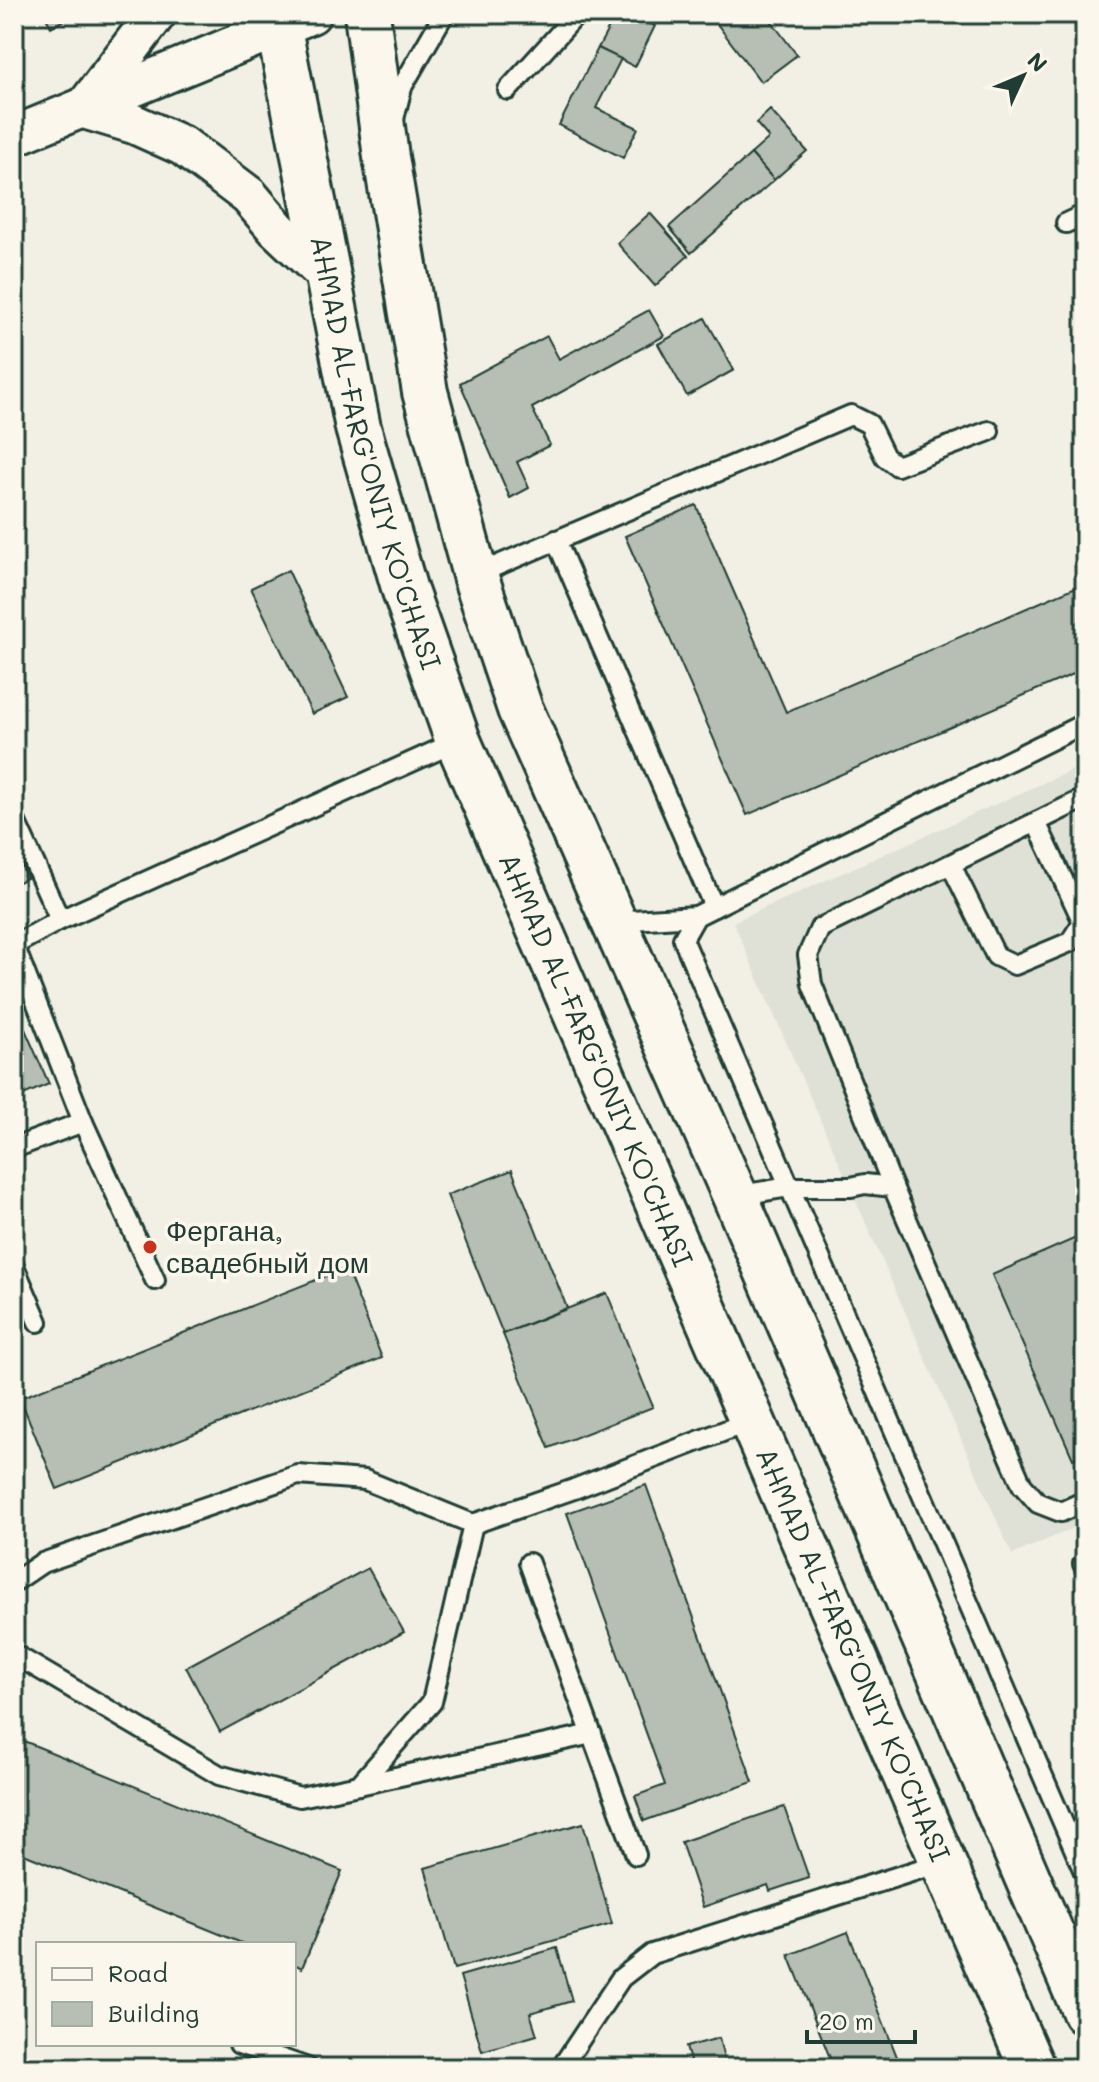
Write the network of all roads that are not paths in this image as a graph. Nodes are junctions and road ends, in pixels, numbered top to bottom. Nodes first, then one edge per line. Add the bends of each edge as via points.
1 (156, 14) edge
2 (367, 14) edge
3 (444, 14) edge
4 (577, 14) edge
5 (289, 19) edge
6 (508, 90) dead end
7 (84, 109) junction
8 (14, 136) edge
9 (386, 157) junction
10 (1085, 214) edge
11 (1066, 223) dead end
12 (326, 275) junction
13 (989, 431) dead end
14 (556, 540) junction
15 (475, 575) junction
16 (1085, 723) edge
17 (458, 741) junction
18 (1085, 798) edge
19 (14, 818) edge
20 (1036, 822) junction
21 (951, 865) junction
22 (714, 907) junction
23 (696, 916) junction
24 (60, 920) junction
25 (615, 921) junction
26 (83, 1122) junction
27 (14, 1148) edge
28 (789, 1187) junction
29 (893, 1187) junction
30 (735, 1196) junction
31 (14, 1266) edge
32 (155, 1280) dead end
33 (38, 1322) dead end
34 (753, 1420) junction
35 (1085, 1501) edge
36 (473, 1524) junction
37 (529, 1563) dead end
38 (14, 1582) edge
39 (14, 1654) edge
40 (592, 1734) junction
41 (359, 1785) junction
42 (636, 1855) dead end
43 (943, 1862) junction
44 (1085, 1874) edge
45 (1085, 2012) edge
46 (245, 2046) edge
47 (308, 2068) edge
48 (561, 2068) edge
49 (1032, 2068) edge

1 - 7 street
2 - 9 highway
3 - 9 lane via 402,87
4 - 6 lane
5 - 7 street
5 - 12 highway, AHMAD AL-FARG'ONIY KO'CHASI
7 - 8 street
7 - 12 street via 183,146 249,196
9 - 15 highway via 425,392
10 - 11 lane
12 - 17 highway, AHMAD AL-FARG'ONIY KO'CHASI via 358,428 405,591
13 - 14 lane via 897,466 885,457 869,424 851,415
14 - 15 lane
14 - 22 lane
15 - 25 highway via 520,709
16 - 22 lane
17 - 24 lane
17 - 34 highway, AHMAD AL-FARG'ONIY KO'CHASI
18 - 20 lane
19 - 24 lane
20 - 21 lane
20 - 21 lane via 1083,922 1070,942 1015,965 996,956
21 - 29 lane via 820,928 808,955 812,984
22 - 23 lane
23 - 25 lane
23 - 28 lane via 683,939
24 - 26 lane via 14,945
25 - 30 highway
26 - 27 lane
26 - 32 lane
28 - 29 lane
28 - 30 lane
28 - 44 lane
29 - 35 lane via 1022,1485 1038,1503 1061,1512
30 - 45 highway
31 - 33 lane
34 - 36 lane
34 - 43 highway, AHMAD AL-FARG'ONIY KO'CHASI
36 - 38 lane via 365,1480 298,1475 42,1563
36 - 41 lane via 432,1702
37 - 40 lane
39 - 41 lane via 219,1775 300,1797
40 - 41 lane
40 - 42 lane
43 - 48 lane via 652,1954 621,1978
43 - 49 highway, AHMAD AL-FARG'ONIY KO'CHASI
46 - 47 lane

